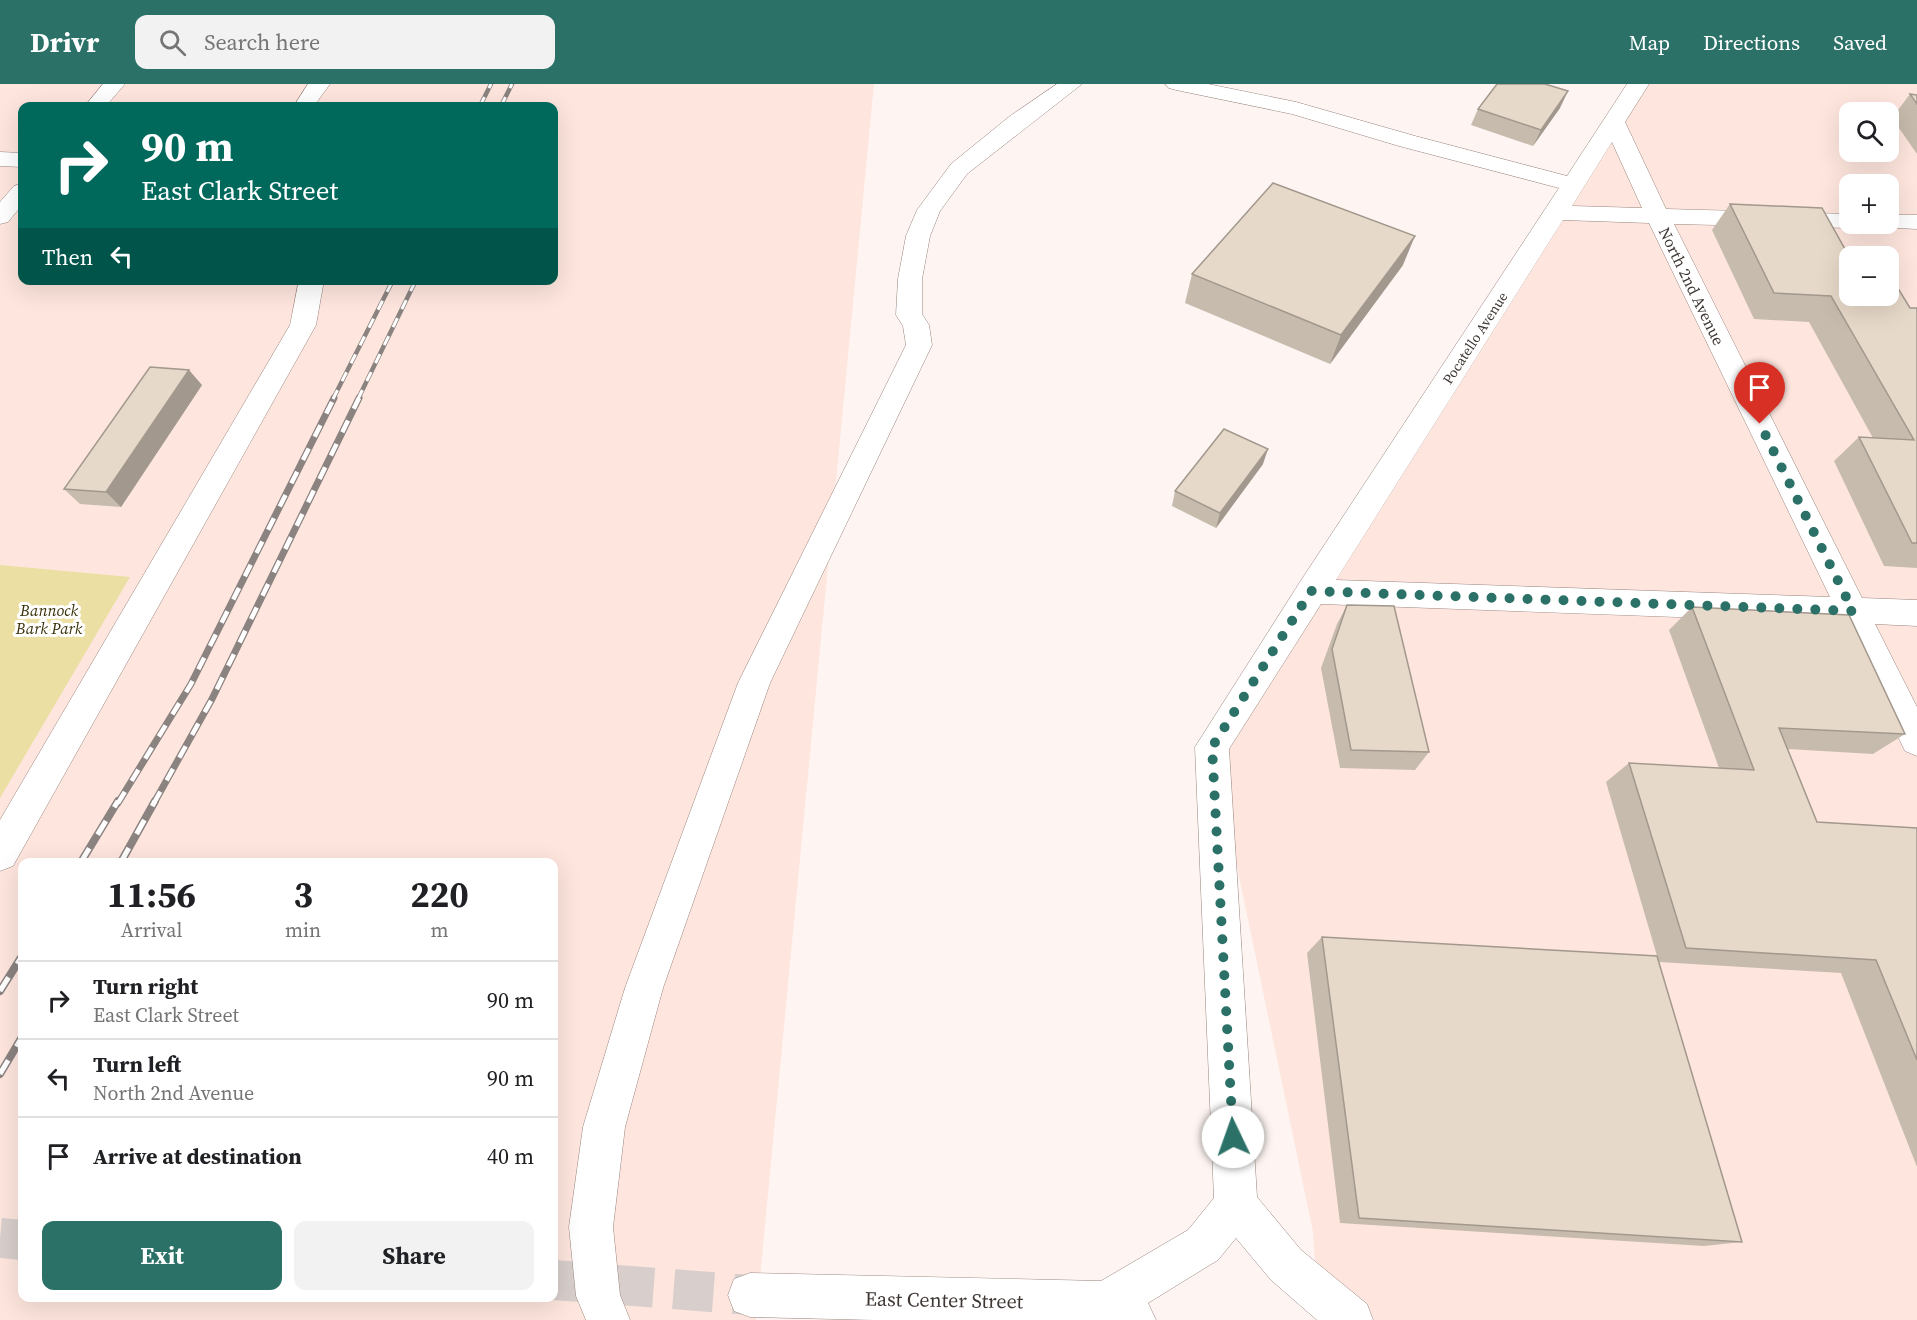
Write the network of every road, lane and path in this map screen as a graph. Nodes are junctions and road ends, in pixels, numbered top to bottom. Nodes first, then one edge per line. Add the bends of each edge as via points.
1 (114, 84) edge
2 (319, 84) edge
3 (1071, 84) edge
4 (1176, 84) edge
5 (1638, 84) edge
6 (98, 102) edge
7 (307, 102) edge
8 (1613, 121) junction
9 (0, 159) edge
10 (18, 160) edge
11 (1574, 185) junction
12 (18, 196) edge
13 (1556, 213) junction
14 (1658, 216) junction
15 (0, 217) edge
16 (1839, 221) edge
17 (311, 285) edge
18 (1311, 591) junction
19 (1853, 611) junction
20 (1917, 613) edge
21 (1917, 741) edge
22 (0, 854) edge
23 (1236, 1205) junction
24 (750, 1295) tunnel mouth
25 (1120, 1312) edge
26 (608, 1320) edge
27 (1351, 1320) edge

1 - 6 street
2 - 7 street
3 - 26 street via 959,169 929,210 918,236 910,279 909,315 916,325 920,345 754,683 644,988 604,1127 591,1227 598,1296
4 - 11 street via 1296,108
5 - 8 street, Pocatello Avenue
8 - 11 street, Pocatello Avenue
8 - 14 street, North 2nd Avenue
9 - 10 street
11 - 13 street, Pocatello Avenue
12 - 15 street
13 - 14 street
13 - 18 street, Pocatello Avenue
14 - 16 street
14 - 19 street, North 2nd Avenue
17 - 22 street via 303,325
18 - 19 street
18 - 23 street, Pocatello Avenue via 1212,747
19 - 20 street
19 - 21 street, North 2nd Avenue
23 - 25 street via 1203,1245
23 - 27 street via 1286,1265
24 - 25 street, East Center Street

